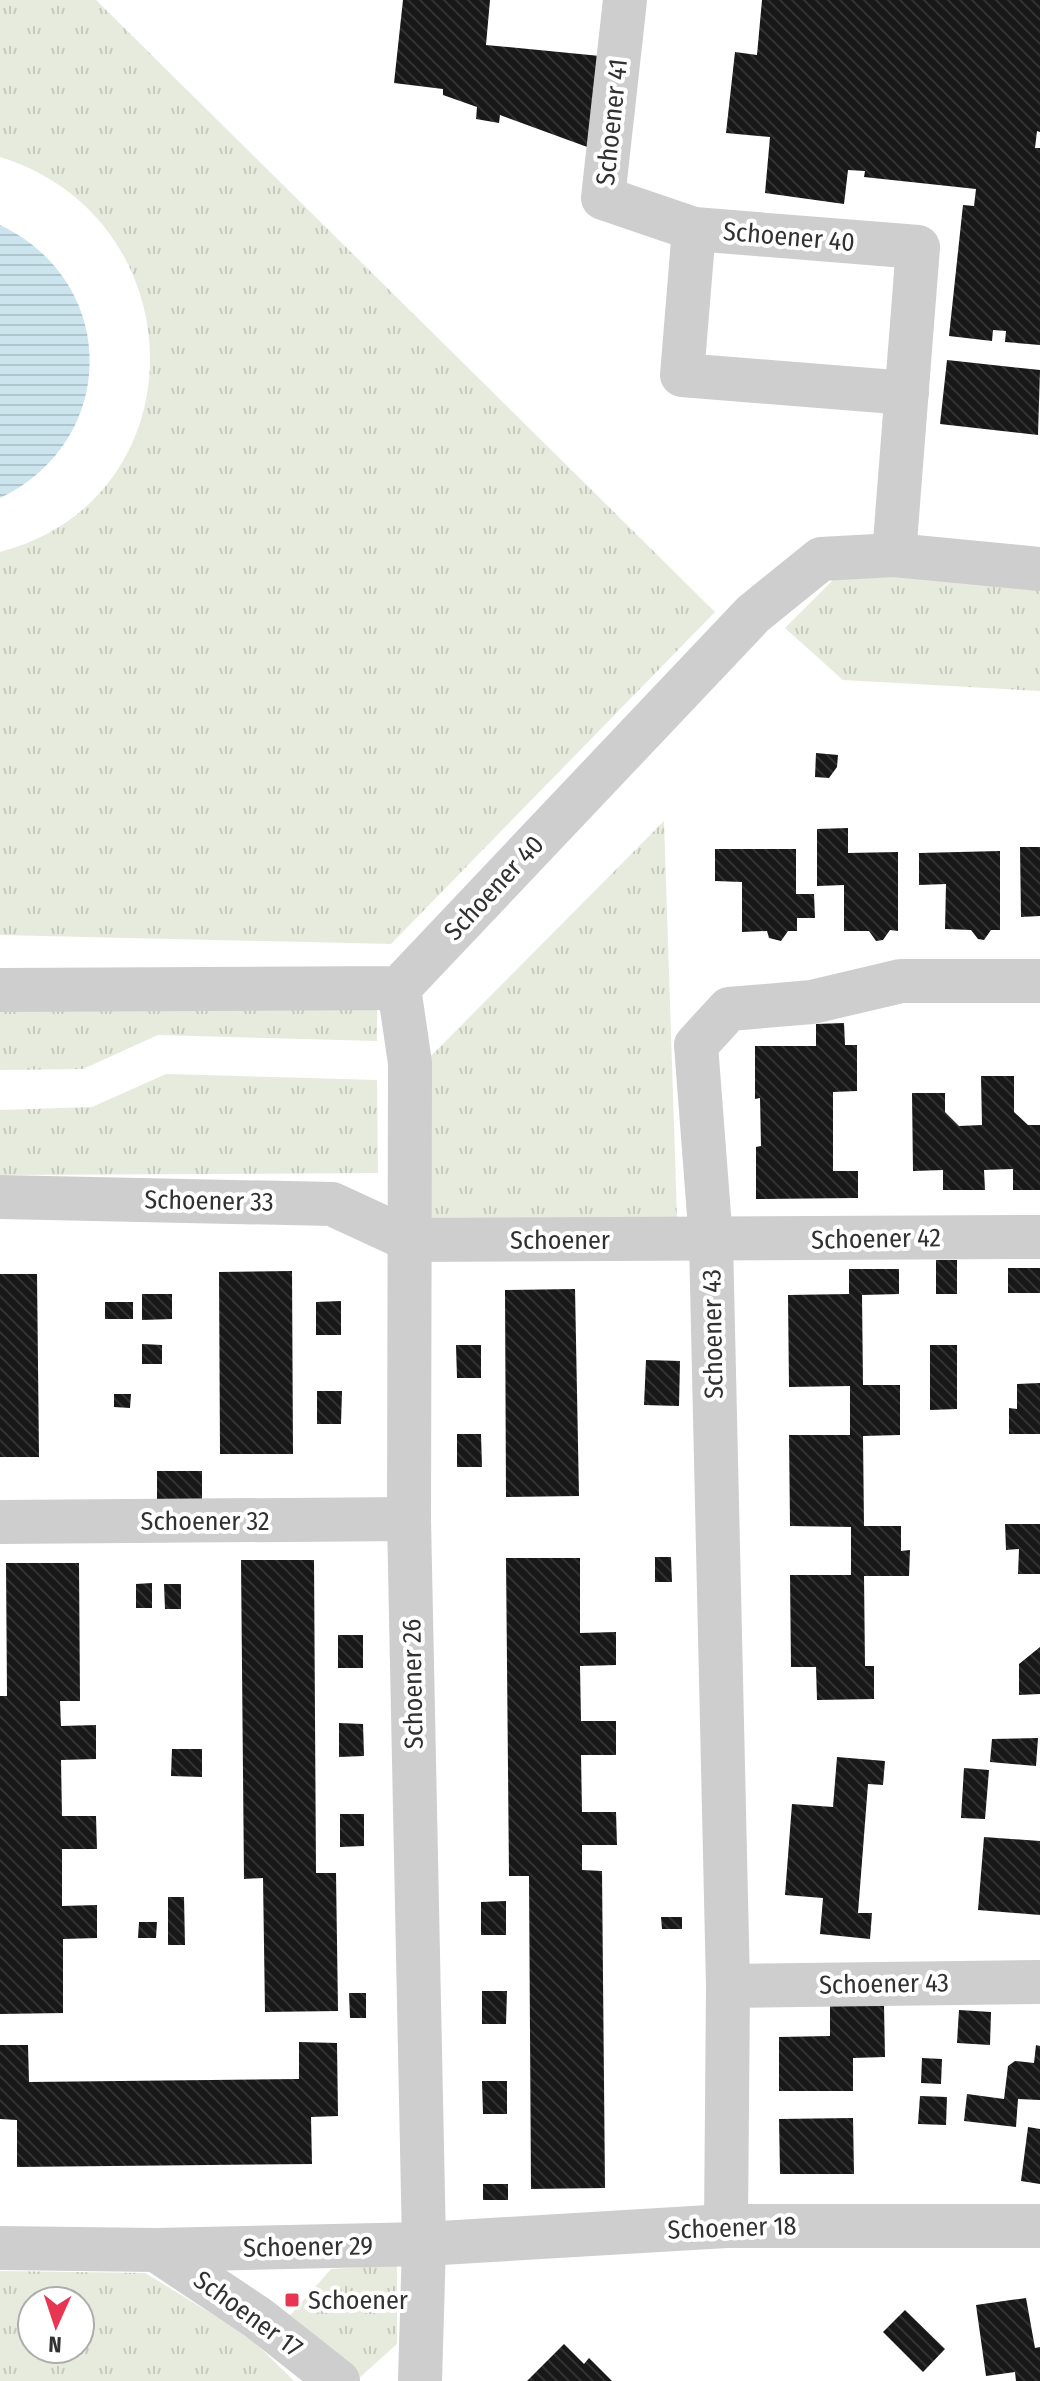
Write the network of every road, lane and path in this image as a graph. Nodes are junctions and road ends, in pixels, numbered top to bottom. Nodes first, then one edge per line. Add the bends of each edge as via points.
1 (625, 0) edge
2 (694, 229) junction
3 (907, 393) junction
4 (894, 555) junction
5 (1040, 569) edge
6 (1040, 981) edge
7 (399, 988) junction
8 (0, 990) edge
9 (0, 1197) edge
10 (1040, 1237) edge
11 (410, 1240) junction
12 (711, 1241) junction
13 (409, 1519) junction
14 (0, 1522) edge
15 (1040, 1982) edge
16 (728, 1986) junction
17 (726, 2226) junction
18 (1040, 2226) edge
19 (424, 2244) junction
20 (0, 2248) edge
21 (156, 2250) junction
22 (338, 2381) edge
23 (420, 2381) edge

1 - 2 street, Schoener 41 via 603,198
2 - 3 street, Schoener 40 via 918,247
2 - 3 street, Schoener 40 via 682,375
3 - 4 street, Schoener 40
4 - 5 street, Schoener 40
4 - 7 street, Schoener 40 via 821,559 753,614
6 - 12 street, Schoener 43 via 901,981 812,1002 729,1009 696,1045
7 - 8 street
7 - 11 street, Schoener 26 via 410,1063
9 - 11 street, Schoener 33 via 332,1204
10 - 12 street, Schoener 42
11 - 12 street, Schoener
11 - 13 street, Schoener 26
12 - 16 street, Schoener 43
13 - 14 street, Schoener 32
13 - 19 street, Schoener 26
15 - 16 street, Schoener 43
16 - 17 street, Schoener 43
17 - 18 street, Schoener 18
17 - 19 street, Schoener 18
19 - 21 street, Schoener 29
19 - 23 street, Schoener 26
20 - 21 street, Schoener 29
21 - 22 street, Schoener 17 via 258,2318

